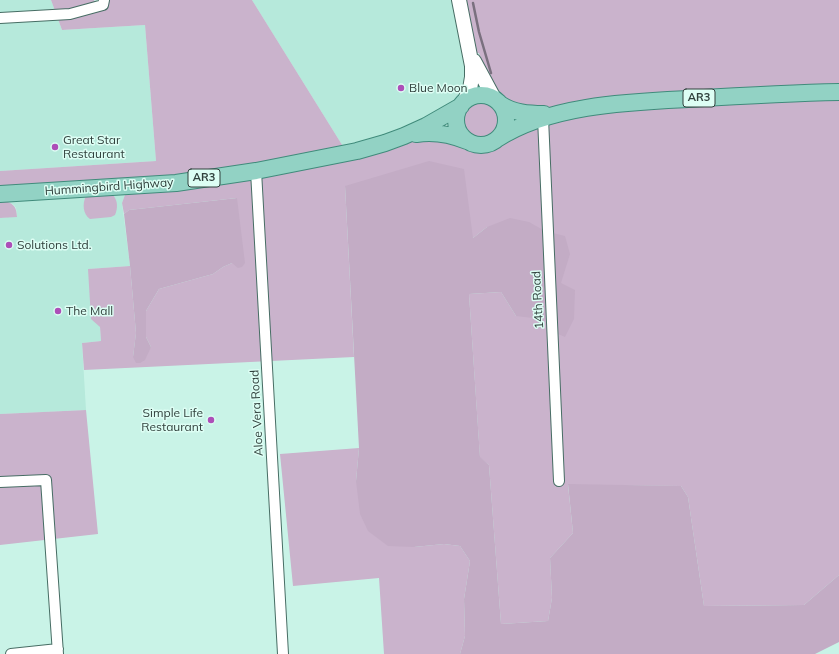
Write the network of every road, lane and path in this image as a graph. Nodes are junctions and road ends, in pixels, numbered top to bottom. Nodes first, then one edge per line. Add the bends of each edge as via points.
1 (459, 0) edge
2 (104, 3) edge
3 (0, 18) edge
4 (469, 50) junction
5 (839, 92) edge
6 (497, 102) junction
7 (462, 104) junction
8 (559, 114) junction
9 (543, 118) junction
10 (404, 136) junction
11 (497, 139) junction
12 (467, 141) junction
13 (256, 170) junction
14 (0, 194) edge
15 (559, 481) dead end
16 (0, 482) edge
17 (58, 652) edge
18 (11, 654) edge
19 (283, 654) edge

1 - 4 main road
2 - 3 street via 70,14
4 - 6 main road
4 - 7 main road via 472,78 470,89
5 - 8 main road, AR3 via 653,101 602,106
6 - 7 main road via 487,96 479,96
6 - 8 main road, AR3 via 526,114
6 - 11 main road via 506,118 502,133
7 - 10 main road, Hummingbird Highway / AR3
7 - 12 main road via 456,121 461,136
8 - 9 main road, AR3
9 - 11 main road, AR3
9 - 15 street, 14th Road
10 - 12 main road, Hummingbird Highway / AR3 via 434,132
10 - 13 main road, Hummingbird Highway / AR3 via 357,151
11 - 12 main road via 482,145
13 - 14 main road, Hummingbird Highway / AR3 via 176,183
13 - 19 street, Aloe Vera Road
16 - 17 street via 46,480
17 - 18 street

